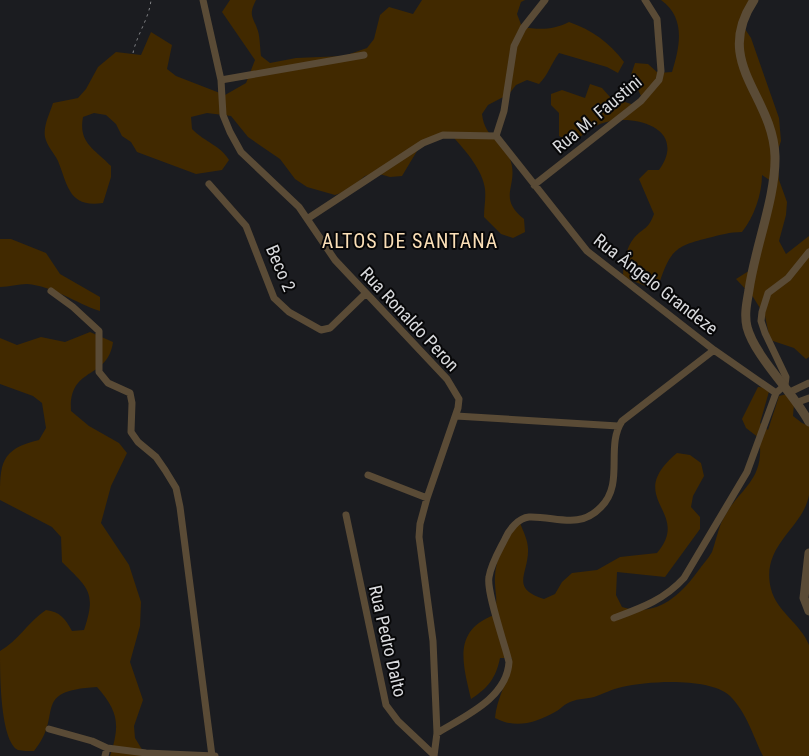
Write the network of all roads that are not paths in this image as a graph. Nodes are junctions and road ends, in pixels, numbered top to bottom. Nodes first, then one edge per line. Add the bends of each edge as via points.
1 (203, 0) edge
2 (545, 0) edge
3 (645, 0) edge
4 (754, 0) edge
5 (364, 55) dead end
6 (221, 80) junction
7 (496, 136) junction
8 (208, 184) dead end
9 (534, 185) junction
10 (308, 218) junction
11 (809, 252) edge
12 (51, 291) dead end
13 (365, 294) junction
14 (714, 350) junction
15 (809, 383) edge
16 (787, 388) junction
17 (776, 393) junction
18 (809, 398) edge
19 (798, 402) junction
20 (456, 416) junction
21 (809, 422) edge
22 (618, 426) junction
23 (368, 475) dead end
24 (427, 498) junction
25 (346, 515) dead end
26 (809, 553) edge
27 (809, 611) edge
28 (614, 618) dead end
29 (49, 729) dead end
30 (437, 733) junction
31 (108, 748) junction
32 (105, 756) edge
33 (213, 756) edge
34 (434, 756) edge

1 - 6 street, Rua Ronaldo Peron
2 - 7 street via 523,28 514,46 504,111
3 - 9 street, Rua M. Faustini via 657,19 659,80 641,101
4 - 16 street via 743,17 738,37 740,55 773,135 775,157 746,313 748,328 759,351
5 - 6 street
6 - 10 street, Rua Ronaldo Peron via 223,115 241,152
7 - 9 street, Rua Ângelo Grandeze
7 - 10 street via 443,135 423,142
8 - 13 street, Beco 2 via 246,226 274,298 288,312 321,330 330,328
9 - 14 street, Rua Ângelo Grandeze via 588,251
10 - 13 street, Rua Ronaldo Peron via 335,260
11 - 16 street via 788,278 768,293 762,312 761,321 783,368
12 - 33 street via 99,331 99,372 108,383 130,393 131,432 156,457 176,488
13 - 20 street, Rua Ronaldo Peron via 451,385 459,399
14 - 17 street, Rua Ângelo Grandeze
14 - 22 street
15 - 16 street
16 - 17 street
16 - 19 street
17 - 28 street via 747,472 684,578 653,604
18 - 19 street
19 - 21 street
20 - 22 street
20 - 24 street, Rua Ronaldo Peron
22 - 30 street via 614,483 602,506 576,521 528,517 508,533 488,579 509,662 508,675 504,684 483,704
23 - 24 street
24 - 30 street, Rua Ronaldo Peron via 419,537 433,640
25 - 34 street, Rua Pedro Dalto via 386,705 398,722
26 - 27 street via 804,598
29 - 31 street
30 - 34 street, Rua Ronaldo Peron
31 - 32 street
31 - 33 street

